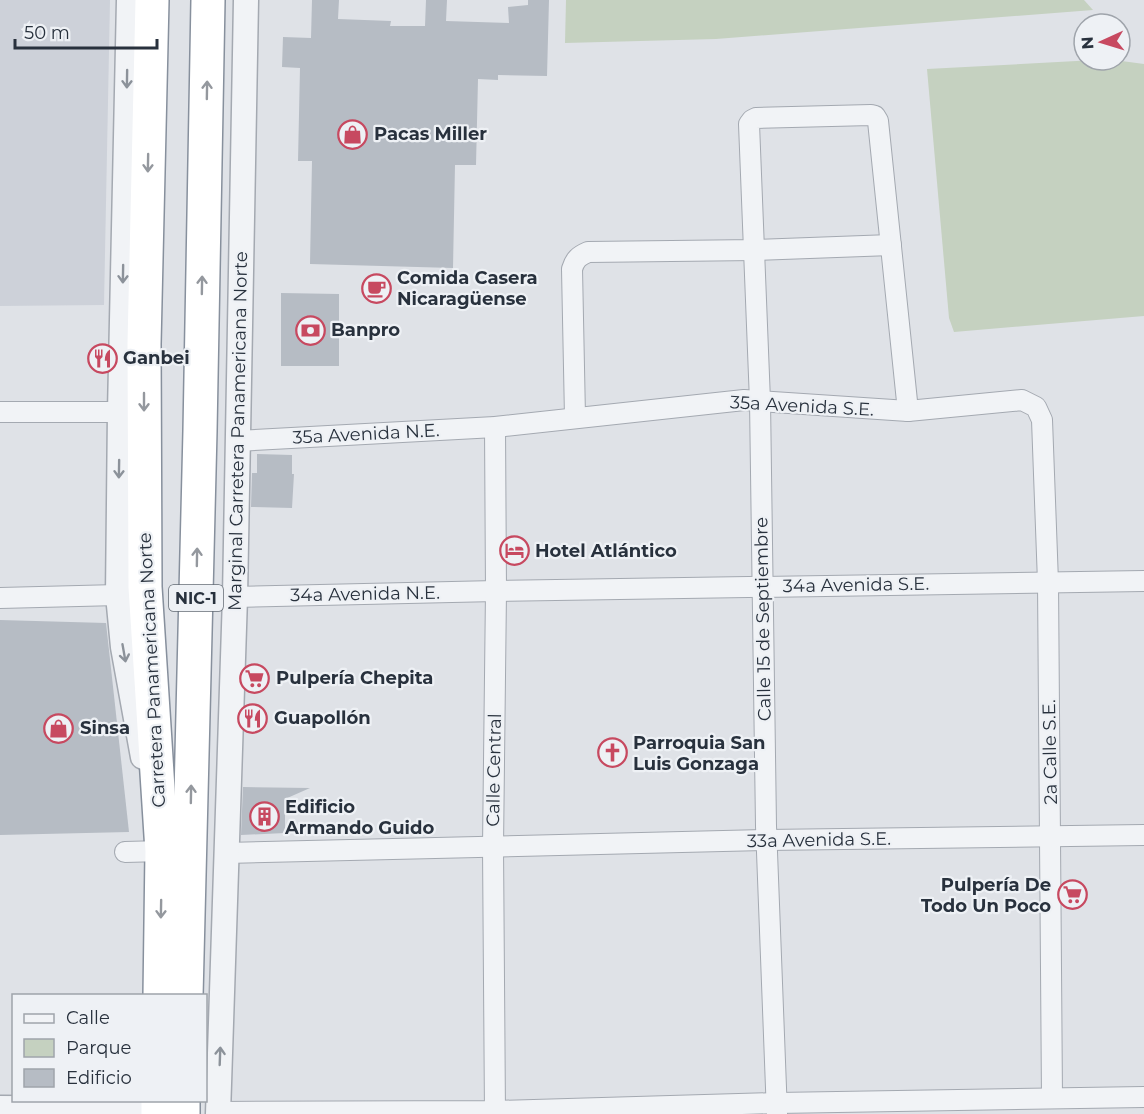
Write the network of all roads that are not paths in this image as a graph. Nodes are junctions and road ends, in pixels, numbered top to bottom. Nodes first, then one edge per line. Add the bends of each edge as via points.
1 (129, 0) edge
2 (152, 0) edge
3 (208, 0) edge
4 (246, 0) edge
5 (891, 245) junction
6 (755, 250) junction
7 (760, 401) junction
8 (1036, 407) joint
9 (908, 411) junction
10 (0, 412) edge
11 (120, 412) junction
12 (575, 417) junction
13 (495, 427) junction
14 (237, 441) junction
15 (1144, 580) edge
16 (1048, 582) junction
17 (762, 586) junction
18 (496, 591) junction
19 (117, 595) junction
20 (235, 597) junction
21 (0, 598) edge
22 (1144, 835) edge
23 (1051, 836) junction
24 (766, 840) junction
25 (493, 847) junction
26 (162, 851) junction
27 (125, 852) dead end
28 (226, 853) junction
29 (160, 994) edge
30 (186, 994) edge
31 (1144, 1096) edge
32 (1052, 1098) junction
33 (0, 1108) edge
34 (168, 1108) edge
35 (777, 1108) edge
36 (495, 1112) edge
37 (218, 1113) edge

1 -> 11 street
2 -> 26 highway, Carretera Panamericana Norte / NIC-1 via 144,344 145,587
30 -> 3 highway, Carretera Panamericana Norte / NIC-1
4 - 14 street, Marginal Carretera Panamericana Norte
5 - 6 street
5 - 6 street, Calle 15 de Septiembre via 875,116 756,118 749,124
5 - 9 street
6 - 7 street, Calle 15 de Septiembre
6 - 12 street via 588,252 579,256 572,268
7 - 9 street, 35a Avenida S.E.
7 - 12 street, 35a Avenida S.E.
7 - 17 street, Calle 15 de Septiembre
8 - 9 street, 35a Avenida S.E. via 1022,400
8 - 16 street, 2a Calle S.E. via 1042,420
10 - 11 street
11 -> 19 street
12 - 13 street, 35a Avenida S.E.
13 - 14 street, 35a Avenida N.E.
13 - 18 street, Calle Central
14 - 20 street, Marginal Carretera Panamericana Norte
15 - 16 street, 34a Avenida S.E.
16 - 17 street, 34a Avenida S.E.
16 - 23 street, 2a Calle S.E.
17 - 18 street, 34a Avenida S.E.
17 - 24 street, Calle 15 de Septiembre
18 - 20 street, 34a Avenida N.E.
18 - 25 street, Calle Central
19 - 21 street
19 -> 26 street, NIC-1 via 123,647
20 - 28 street, Marginal Carretera Panamericana Norte
22 - 23 street, 33a Avenida S.E.
23 - 24 street, 33a Avenida S.E.
23 - 32 street, 2a Calle S.E.
24 - 25 street, 33a Avenida S.E.
24 - 35 street, Calle 15 de Septiembre
25 - 28 street, 33a Avenida S.E.
25 - 36 street, Calle Central
26 - 27 street
26 -> 29 highway, Carretera Panamericana Norte / NIC-1
37 -> 28 street, Marginal Carretera Panamericana Norte
31 - 32 street
32 - 35 street
33 - 34 street
35 - 36 street
36 - 37 street

